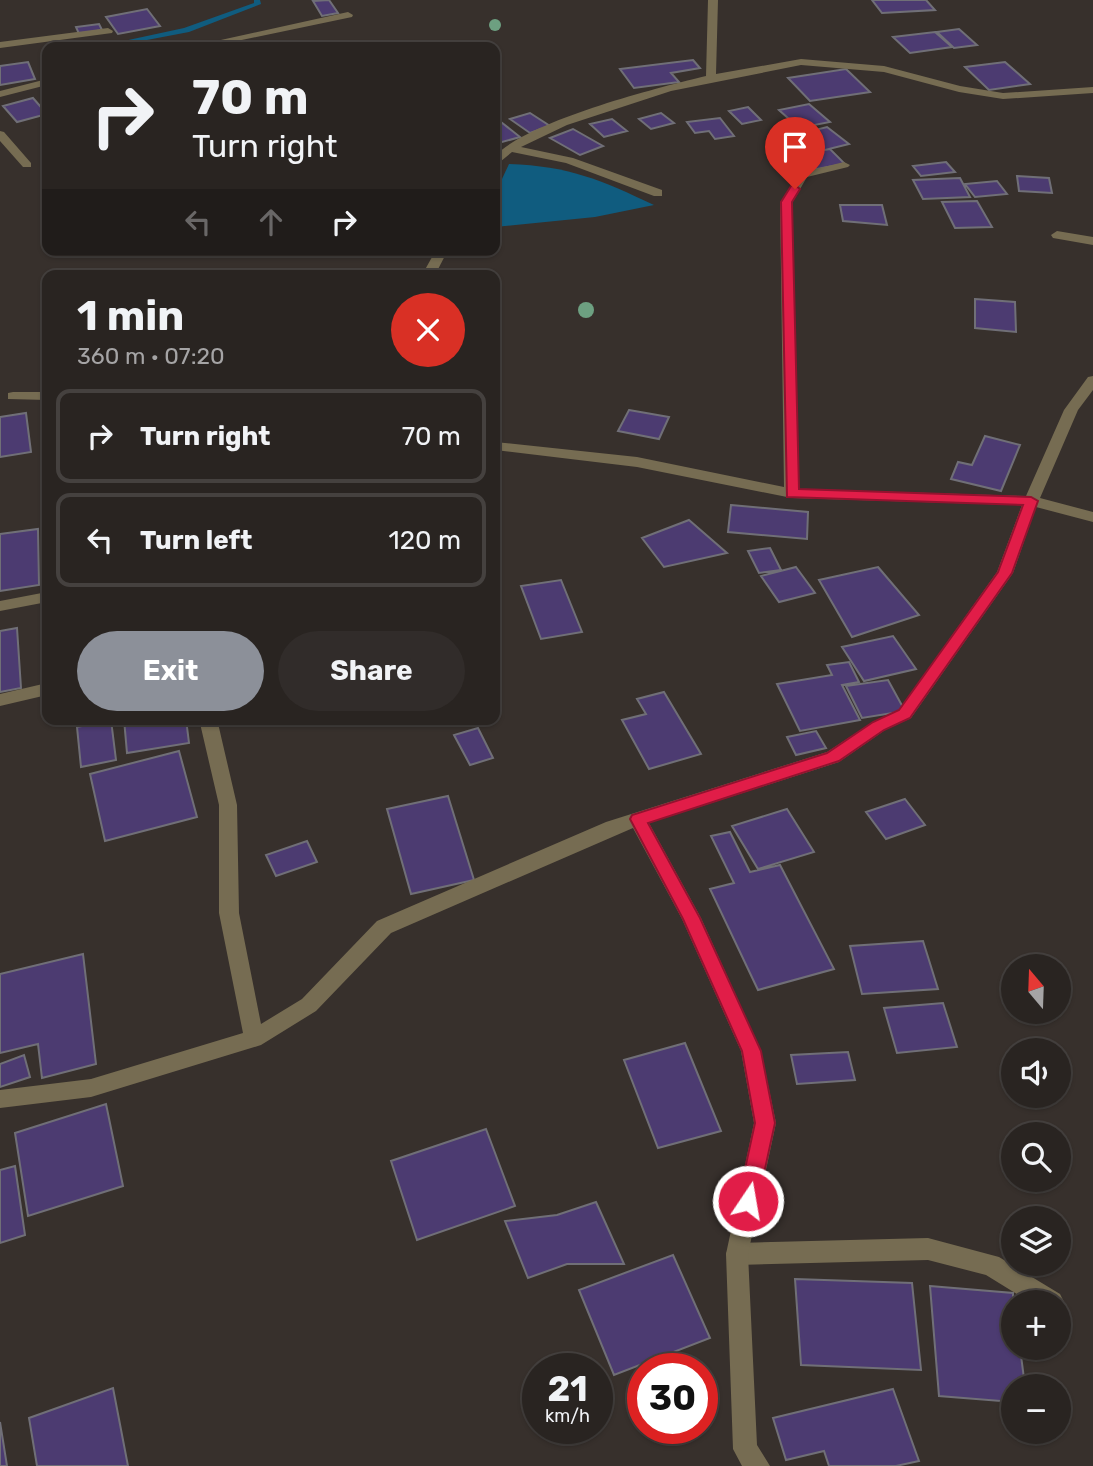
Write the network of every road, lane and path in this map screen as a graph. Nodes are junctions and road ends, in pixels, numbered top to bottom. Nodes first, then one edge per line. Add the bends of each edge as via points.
1 (713, 0) edge
2 (348, 15) dead end
3 (108, 32) dead end
4 (218, 42) edge
5 (0, 45) edge
6 (711, 78) junction
7 (42, 83) edge
8 (1093, 90) edge
9 (0, 94) edge
10 (0, 134) edge
11 (509, 148) junction
12 (500, 158) edge
13 (27, 165) dead end
14 (844, 165) dead end
15 (658, 193) dead end
16 (1057, 235) dead end
17 (1093, 242) edge
18 (1093, 380) edge
19 (13, 396) dead end
20 (42, 396) edge
21 (500, 447) edge
22 (792, 494) junction
23 (1031, 501) junction
24 (1093, 517) edge
25 (42, 598) edge
26 (0, 606) edge
27 (42, 690) edge
28 (0, 700) edge
29 (209, 725) edge
30 (638, 819) junction
31 (254, 1039) junction
32 (0, 1100) edge
33 (737, 1254) junction
34 (1032, 1290) edge
35 (757, 1466) edge

1 - 6 street
2 - 4 street
3 - 5 street
6 - 8 street via 801,62 884,69 1003,96
6 - 11 street via 563,123
7 - 9 street
10 - 13 street
11 - 12 street
11 - 15 street via 569,160
14 - 22 street via 803,175 786,202
16 - 17 street
18 - 23 street via 1072,411
19 - 20 street
21 - 22 street via 637,462
22 - 23 street
23 - 24 street
23 - 30 street via 1005,573 905,714 833,757
25 - 26 street
27 - 28 street
29 - 31 street via 228,805 229,913
30 - 31 street via 384,927 309,1005
30 - 33 street via 691,918 751,1051 765,1123
31 - 32 street via 91,1088
33 - 34 street via 928,1249 991,1265
33 - 35 street via 745,1449

